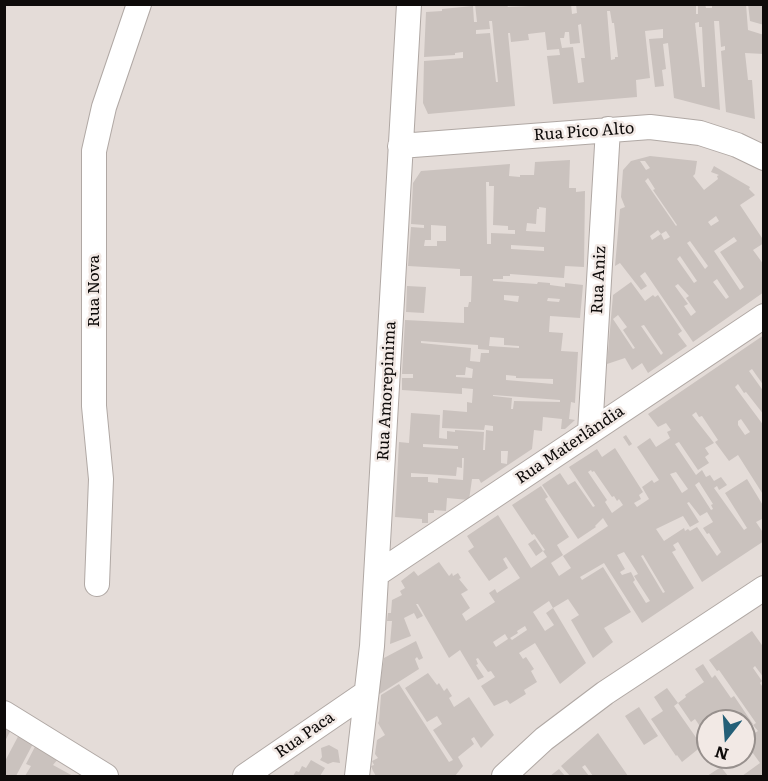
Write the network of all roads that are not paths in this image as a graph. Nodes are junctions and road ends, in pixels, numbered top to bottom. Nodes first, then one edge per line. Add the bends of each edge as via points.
1 (139, 4) edge
2 (409, 4) edge
3 (608, 129) junction
4 (400, 146) junction
5 (764, 158) edge
6 (764, 316) edge
7 (590, 432) junction
8 (377, 574) junction
9 (97, 584) dead end
10 (764, 588) edge
11 (366, 693) junction
12 (4, 713) edge
13 (106, 777) edge
14 (245, 777) edge
15 (357, 777) edge
16 (504, 777) edge

1 - 9 street, Rua Nova via 104,107 94,151 94,406 100,479
2 - 4 street, Rua Amorepinima
3 - 4 street, Rua Pico Alto
3 - 5 street, Rua Pico Alto via 700,133
3 - 7 street, Rua Aniz
4 - 8 street, Rua Amorepinima
6 - 7 street, Rua Materlândia
7 - 8 street, Rua Materlândia
8 - 11 street, Rua Amorepinima
10 - 16 street via 604,693 544,739
11 - 14 street, Rua Paca
11 - 15 street, Rua Amorepinima
12 - 13 street

